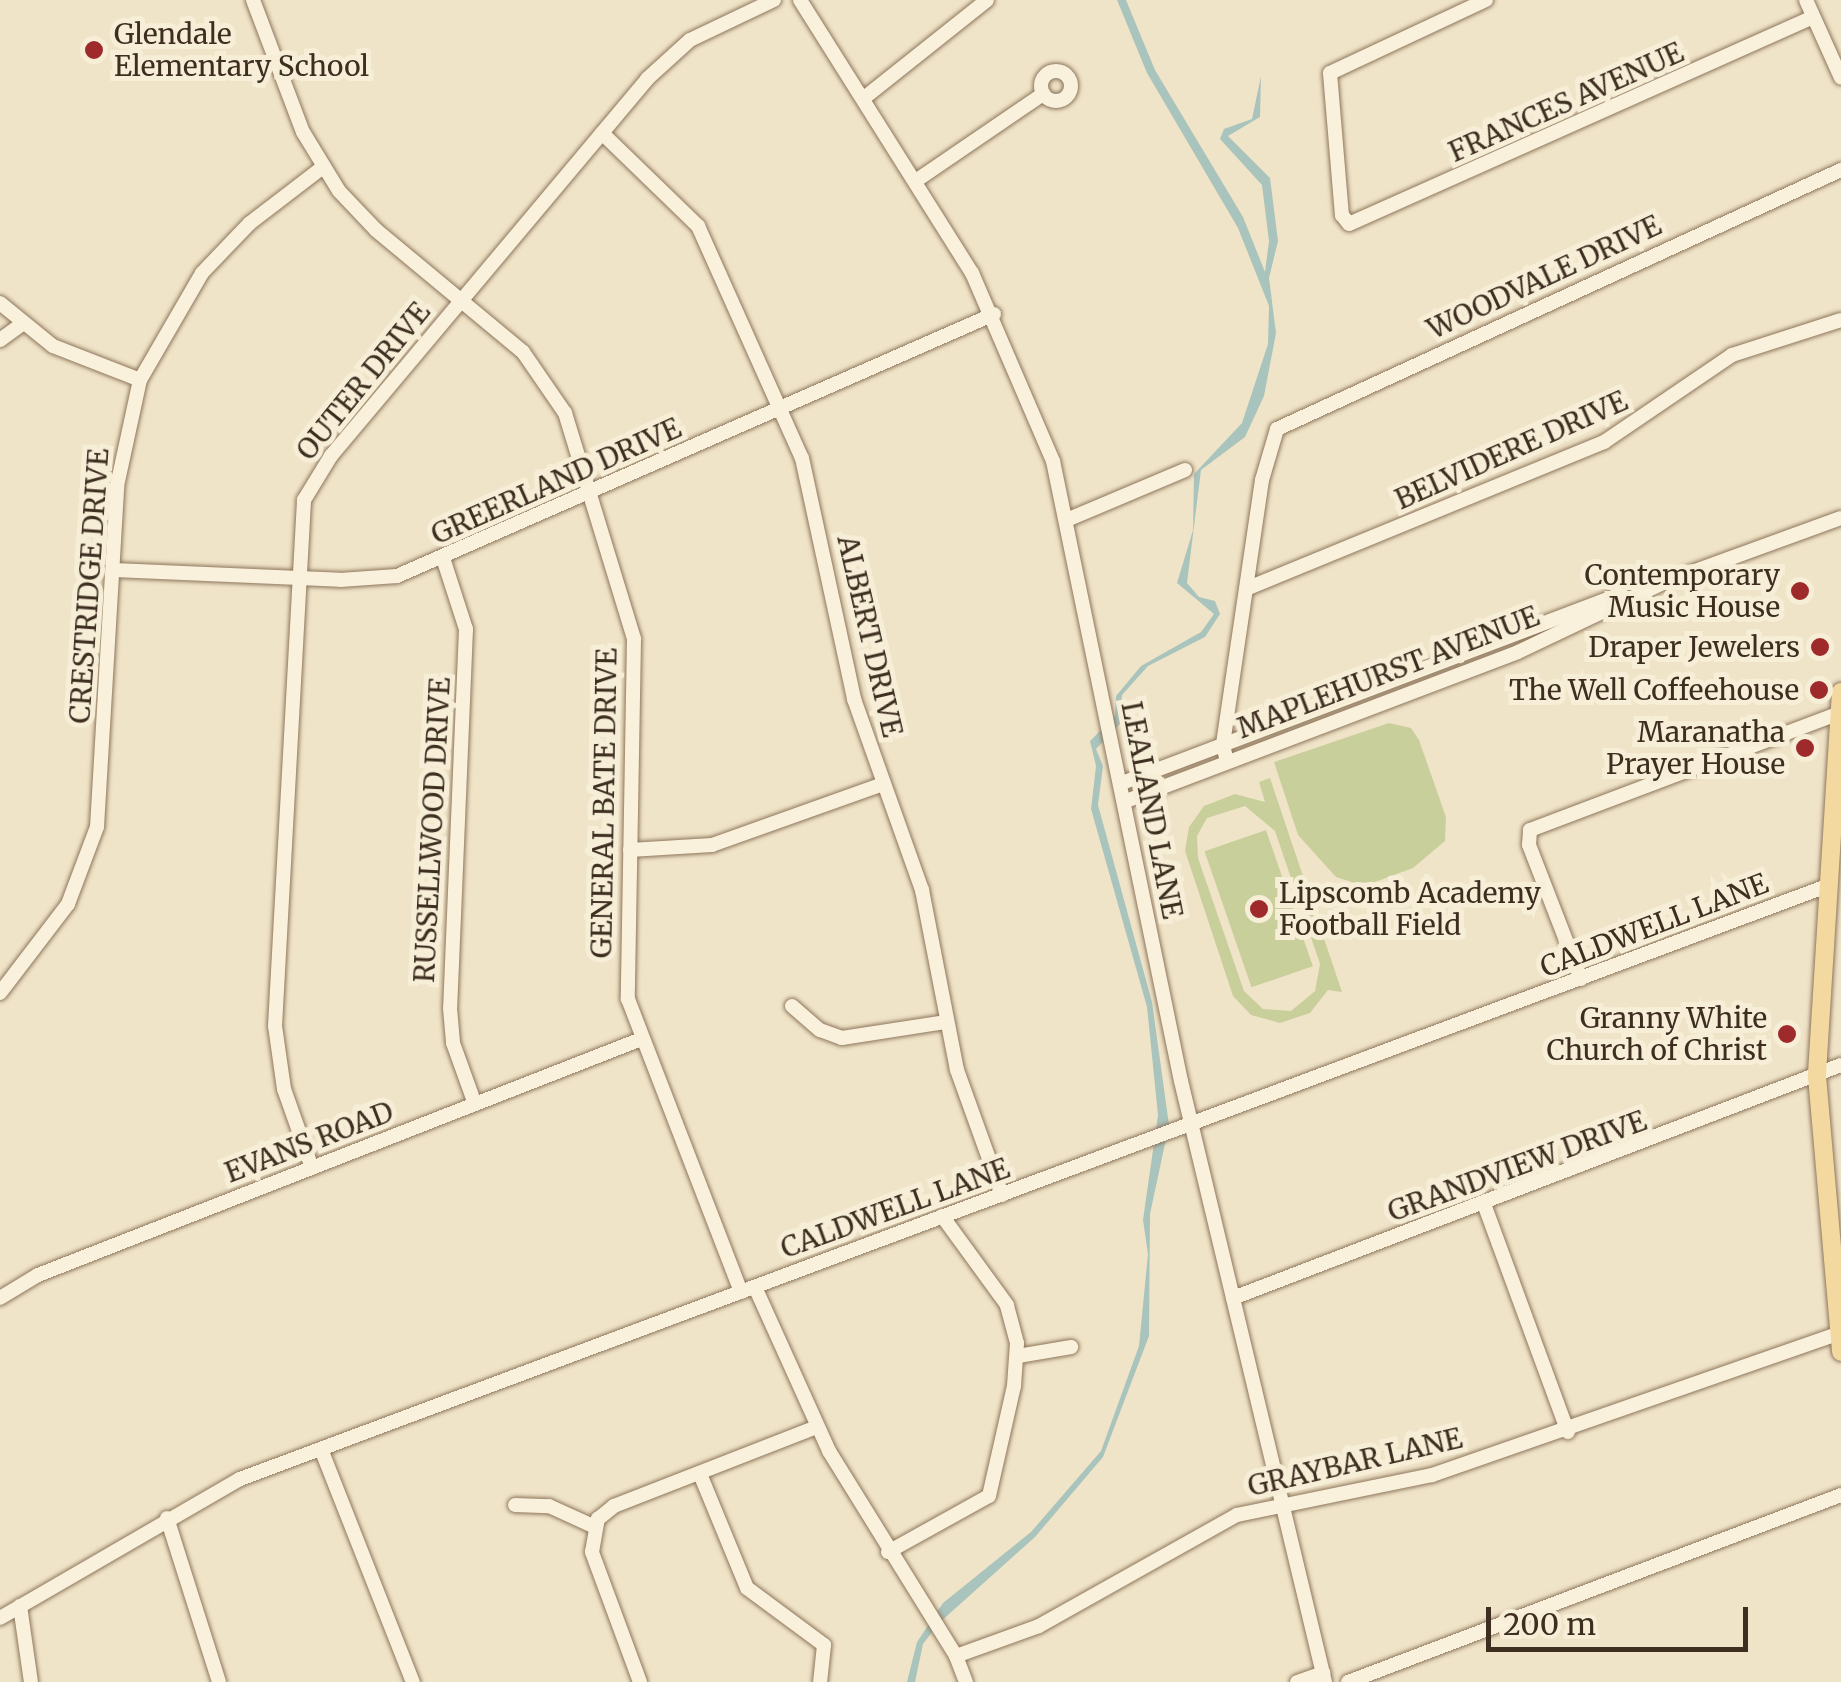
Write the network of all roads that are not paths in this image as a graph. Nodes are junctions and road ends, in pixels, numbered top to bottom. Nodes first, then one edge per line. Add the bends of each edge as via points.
1 (253, 0) edge
2 (774, 0) edge
3 (800, 0) edge
4 (987, 0) edge
5 (1486, 0) edge
6 (1806, 0) edge
7 (1813, 17) junction
8 (1841, 78) edge
9 (1043, 94) dead end
10 (864, 98) junction
11 (602, 133) junction
12 (323, 167) junction
13 (1841, 170) edge
14 (917, 180) junction
15 (462, 300) junction
16 (0, 304) edge
17 (994, 314) junction
18 (1841, 320) edge
19 (21, 325) junction
20 (0, 340) edge
21 (140, 380) junction
22 (782, 408) junction
23 (1185, 470) dead end
24 (592, 493) junction
25 (1841, 518) edge
26 (1069, 519) junction
27 (443, 558) junction
28 (114, 570) junction
29 (296, 578) junction
30 (1665, 582) junction
31 (1248, 588) junction
32 (1841, 692) edge
33 (1840, 713) edge
34 (1223, 744) junction
35 (1226, 762) junction
36 (1122, 783) junction
37 (882, 784) junction
38 (1126, 802) junction
39 (630, 850) junction
40 (1827, 886) junction
41 (1581, 979) junction
42 (0, 994) edge
43 (792, 1006) dead end
44 (945, 1022) junction
45 (639, 1040) junction
46 (1841, 1065) edge
47 (1817, 1076) junction
48 (475, 1104) junction
49 (1191, 1125) junction
50 (312, 1168) junction
51 (1832, 1173) edge
52 (1002, 1195) junction
53 (1484, 1204) junction
54 (942, 1216) junction
55 (748, 1289) junction
56 (0, 1298) edge
57 (1233, 1298) junction
58 (1840, 1343) edge
59 (1071, 1348) dead end
60 (1018, 1356) junction
61 (816, 1427) junction
62 (1568, 1432) junction
63 (321, 1449) junction
64 (700, 1474) junction
65 (1841, 1494) edge
66 (1284, 1503) junction
67 (515, 1505) dead end
68 (167, 1518) junction
69 (595, 1528) junction
70 (888, 1552) junction
71 (20, 1606) junction
72 (0, 1618) edge
73 (956, 1656) junction
74 (1324, 1678) edge
75 (31, 1682) edge
76 (218, 1682) edge
77 (413, 1682) edge
78 (640, 1682) edge
79 (820, 1682) edge
80 (966, 1682) edge
81 (1298, 1682) edge
82 (1348, 1682) edge

1 - 12 street, GENERAL BATE DRIVE
2 - 11 street, OUTER DRIVE via 675,51
3 - 10 street, LEALAND LANE
4 - 10 street
5 - 7 street, FRANCES AVENUE via 1328,76 1342,215 1360,224
6 - 7 street
7 - 8 street
9 - 14 street
10 - 14 street, LEALAND LANE
11 - 15 street, OUTER DRIVE
11 - 22 street, ALBERT DRIVE via 698,226
12 - 15 street, GENERAL BATE DRIVE via 361,216
12 - 21 street, CRESTRIDGE DRIVE via 250,223 202,273
13 - 31 street, WOODVALE DRIVE via 1290,420 1272,436
14 - 17 street, LEALAND LANE
15 - 24 street, GENERAL BATE DRIVE via 543,375 565,413
15 - 29 street, OUTER DRIVE via 310,488 301,508
16 - 19 street
17 - 22 street, GREERLAND DRIVE
17 - 26 street, LEALAND LANE
18 - 31 street, BELVIDERE DRIVE via 1732,356 1604,442
19 - 20 street
19 - 21 street via 54,346
21 - 28 street, CRESTRIDGE DRIVE via 119,468
22 - 24 street, GREERLAND DRIVE
22 - 37 street, ALBERT DRIVE via 812,489 849,679
23 - 26 street
24 - 27 street, GREERLAND DRIVE
24 - 39 street, GENERAL BATE DRIVE via 634,639
25 - 30 street, MAPLEHURST AVENUE
26 - 36 street, LEALAND LANE
27 - 29 street, GREERLAND DRIVE via 383,578
27 - 48 street, RUSSELLWOOD DRIVE via 466,628 451,1030
28 - 29 street, GREERLAND DRIVE
28 - 42 street, CRESTRIDGE DRIVE via 93,844 58,921
29 - 50 street, OUTER DRIVE via 275,1026 281,1079
30 - 34 street, MAPLEHURST AVENUE
30 - 35 street, MAPLEHURST AVENUE via 1518,652
31 - 34 street
32 - 33 main road
33 - 40 main road
33 - 41 street via 1530,830 1529,845
34 - 35 street
34 - 36 street, MAPLEHURST AVENUE
35 - 38 street, MAPLEHURST AVENUE
36 - 38 street, LEALAND LANE
37 - 39 street via 712,845
37 - 44 street, ALBERT DRIVE via 925,901
38 - 49 street, LEALAND LANE
39 - 45 street, GENERAL BATE DRIVE via 626,982
40 - 41 street, CALDWELL LANE
40 - 47 main road
41 - 49 street, CALDWELL LANE
43 - 44 street via 820,1030 842,1038
44 - 52 street, ALBERT DRIVE
45 - 48 street, EVANS ROAD
45 - 55 street, GENERAL BATE DRIVE
46 - 47 street, GRANDVIEW DRIVE
47 - 51 main road
47 - 53 street, GRANDVIEW DRIVE
48 - 50 street, EVANS ROAD
49 - 52 street, CALDWELL LANE
49 - 57 street, LEALAND LANE
50 - 56 street, EVANS ROAD via 38,1275
51 - 58 main road
52 - 54 street, CALDWELL LANE
53 - 57 street, GRANDVIEW DRIVE
53 - 62 street
54 - 55 street, CALDWELL LANE
54 - 60 street via 1002,1296
55 - 61 street, GENERAL BATE DRIVE
55 - 63 street, CALDWELL LANE
57 - 66 street, LEALAND LANE
58 - 62 street, GRAYBAR LANE
59 - 60 street
60 - 70 street via 1001,1463 989,1496
61 - 64 street
61 - 70 street, GENERAL BATE DRIVE
62 - 66 street, GRAYBAR LANE via 1432,1475
63 - 68 street, CALDWELL LANE via 222,1487
63 - 77 street
64 - 69 street via 610,1508
64 - 79 street via 747,1588 824,1644
65 - 82 street
66 - 73 street, GRAYBAR LANE via 1208,1527 1038,1626
66 - 74 street, LEALAND LANE
67 - 69 street via 543,1504
68 - 71 street, CALDWELL LANE
68 - 76 street
69 - 78 street via 592,1552
70 - 73 street, GENERAL BATE DRIVE
71 - 72 street, CALDWELL LANE
71 - 75 street
73 - 80 street, GENERAL BATE DRIVE
74 - 81 street

